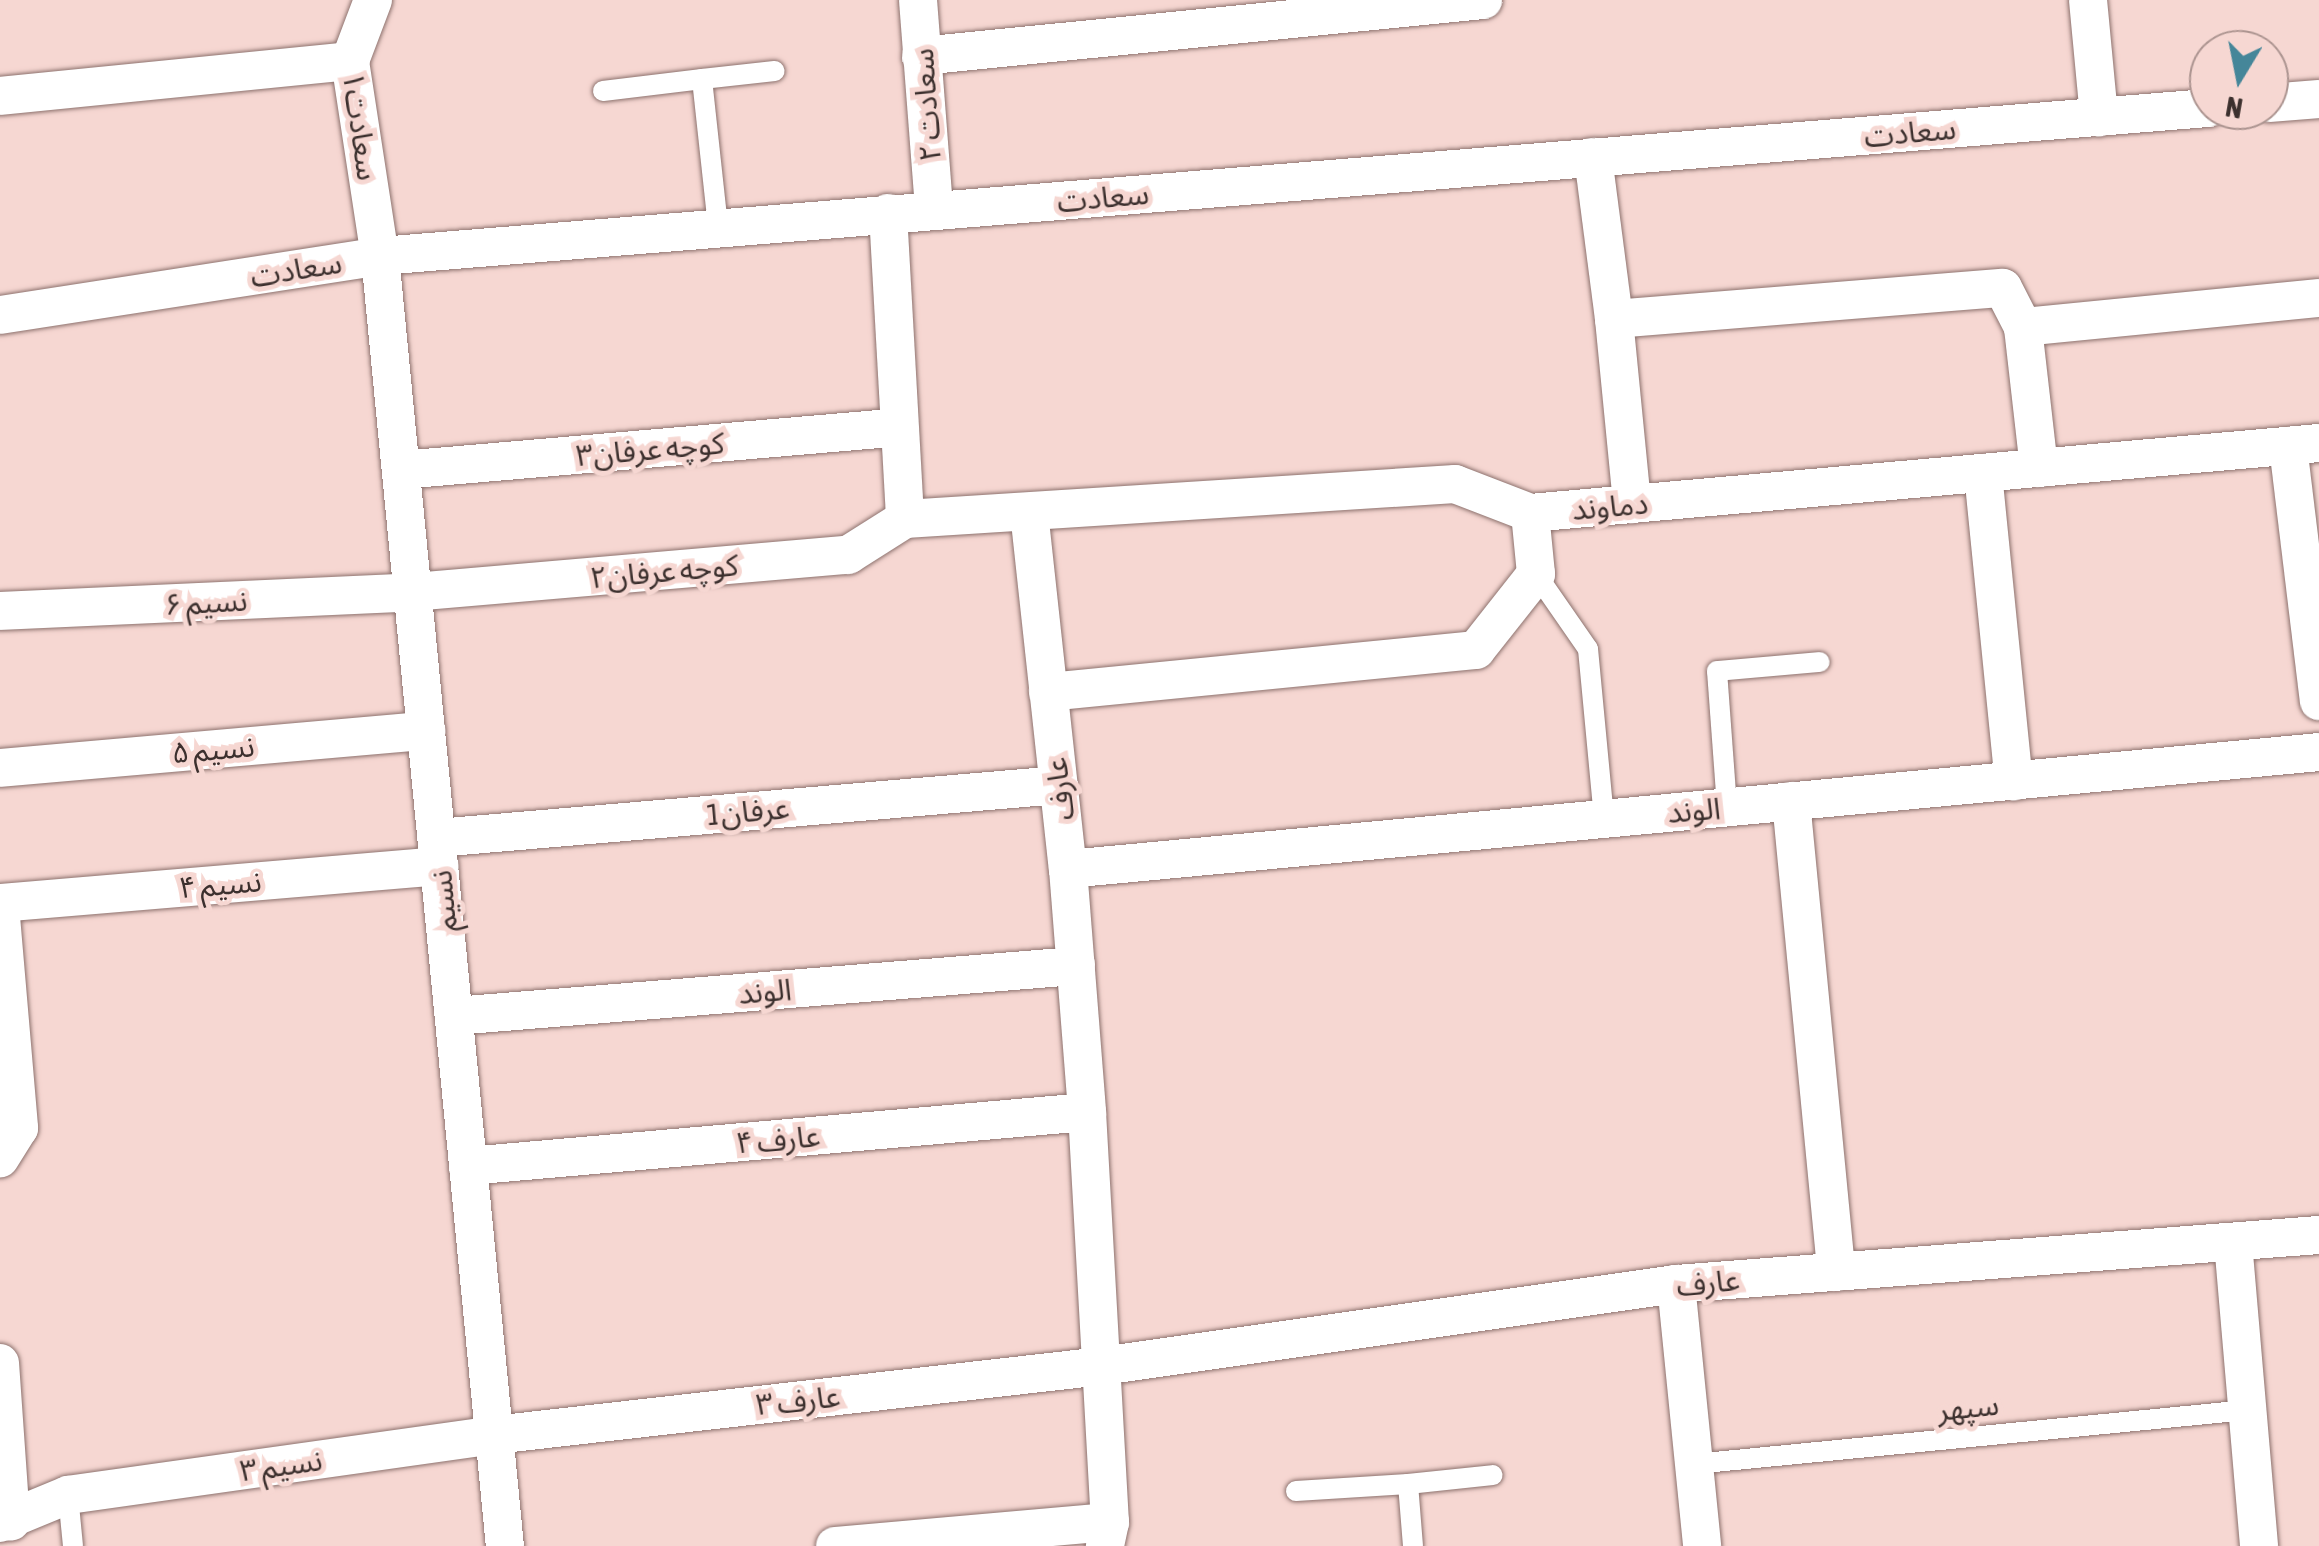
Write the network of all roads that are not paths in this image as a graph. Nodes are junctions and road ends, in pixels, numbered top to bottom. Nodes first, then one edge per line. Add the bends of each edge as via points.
1 (373, 0) edge
2 (918, 0) edge
3 (1483, 0) edge
4 (2088, 0) edge
5 (921, 56) junction
6 (350, 61) junction
7 (775, 70) dead end
8 (702, 79) junction
9 (603, 91) dead end
10 (0, 96) edge
11 (2319, 99) edge
12 (2289, 102) edge
13 (2189, 110) edge
14 (2099, 117) junction
15 (1593, 157) junction
16 (934, 210) junction
17 (888, 213) junction
18 (718, 227) junction
19 (380, 256) junction
20 (2319, 298) edge
21 (0, 314) edge
22 (1614, 319) junction
23 (2023, 326) junction
24 (900, 427) junction
25 (2304, 445) edge
26 (2039, 468) junction
27 (401, 470) junction
28 (1983, 473) junction
29 (1632, 504) junction
30 (1029, 512) junction
31 (1530, 513) junction
32 (904, 519) junction
33 (1536, 574) junction
34 (413, 592) junction
35 (0, 611) edge
36 (2314, 624) edge
37 (1820, 662) dead end
38 (1048, 692) junction
39 (2319, 701) edge
40 (426, 731) junction
41 (2319, 752) edge
42 (0, 768) edge
43 (2014, 781) junction
44 (1059, 785) junction
45 (1791, 801) junction
46 (1727, 807) junction
47 (1604, 818) junction
48 (438, 852) junction
49 (1068, 869) junction
50 (0, 904) edge
51 (1076, 966) junction
52 (4, 983) edge
53 (454, 1016) junction
54 (1087, 1112) junction
55 (0, 1158) edge
56 (468, 1166) junction
57 (2319, 1235) edge
58 (2234, 1242) junction
59 (1836, 1272) junction
60 (1676, 1284) junction
61 (0, 1365) edge
62 (1102, 1366) junction
63 (2248, 1410) junction
64 (494, 1435) junction
65 (1694, 1464) junction
66 (1494, 1475) dead end
67 (1408, 1484) junction
68 (1296, 1491) dead end
69 (68, 1495) junction
70 (5, 1523) edge
71 (1108, 1534) edge
72 (73, 1546) edge
73 (505, 1546) edge
74 (835, 1546) edge
75 (1413, 1546) edge
76 (1702, 1546) edge
77 (2259, 1546) edge

1 - 6 street, سعادت۱
2 - 5 street, سعادت ۲
3 - 5 street
4 - 14 street
5 - 16 street, سعادت ۲
6 - 10 street
6 - 19 street, سعادت۱
7 - 8 lane
8 - 9 lane
8 - 18 lane
11 - 12 street
13 - 14 street, سعادت
14 - 15 street, سعادت
15 - 16 street, سعادت
15 - 22 street
16 - 17 street, سعادت
17 - 18 street, سعادت
17 - 24 street
18 - 19 street, سعادت
19 - 21 street, سعادت
19 - 27 street, نسیم
20 - 23 street
22 - 23 street via 2003,288
22 - 29 street
23 - 26 street
24 - 27 street, کوچه عرفان۳
24 - 32 street
25 - 26 street, دماوند
25 - 36 street
26 - 28 street, دماوند
27 - 34 street, نسیم
28 - 29 street, دماوند
28 - 43 street
29 - 31 street, دماوند
30 - 31 street, دماوند via 1455,484
30 - 32 street, دماوند
30 - 38 street, عارف
31 - 33 street
32 - 34 street, کوچه عرفان۲ via 848,555
33 - 38 street via 1476,650
33 - 47 lane via 1588,649
34 - 35 street, نسیم ۶
34 - 40 street, نسیم
36 - 39 street
37 - 46 lane via 1716,671
38 - 44 street, عارف
40 - 42 street, نسیم ۵
40 - 48 street, نسیم
41 - 43 street, الوند
43 - 45 street, الوند
44 - 48 street, عرفان1
44 - 49 street, عارف
45 - 46 street, الوند
45 - 59 street
46 - 47 street, الوند
47 - 49 street, الوند
48 - 50 street, نسیم ۴
48 - 53 street, نسیم
49 - 51 street, عارف
50 - 52 street
51 - 53 street, الوند
51 - 54 street, عارف
52 - 55 street via 20,1128
53 - 56 street, نسیم
54 - 56 street, عارف ۴
54 - 62 street, عارف
56 - 64 street, نسیم
57 - 58 street, عارف
58 - 59 street, عارف
58 - 63 street
59 - 60 street, عارف
60 - 62 street, عارف
60 - 65 street
61 - 70 street
62 - 64 street, عارف ۳
62 - 71 street, عارف
63 - 65 lane, سپهر
63 - 77 street
64 - 69 street, نسیم ۳
64 - 73 street, نسیم
65 - 76 street
66 - 67 lane
67 - 68 lane
67 - 75 lane
69 - 70 street, نسیم ۳
69 - 72 lane
71 - 74 street

